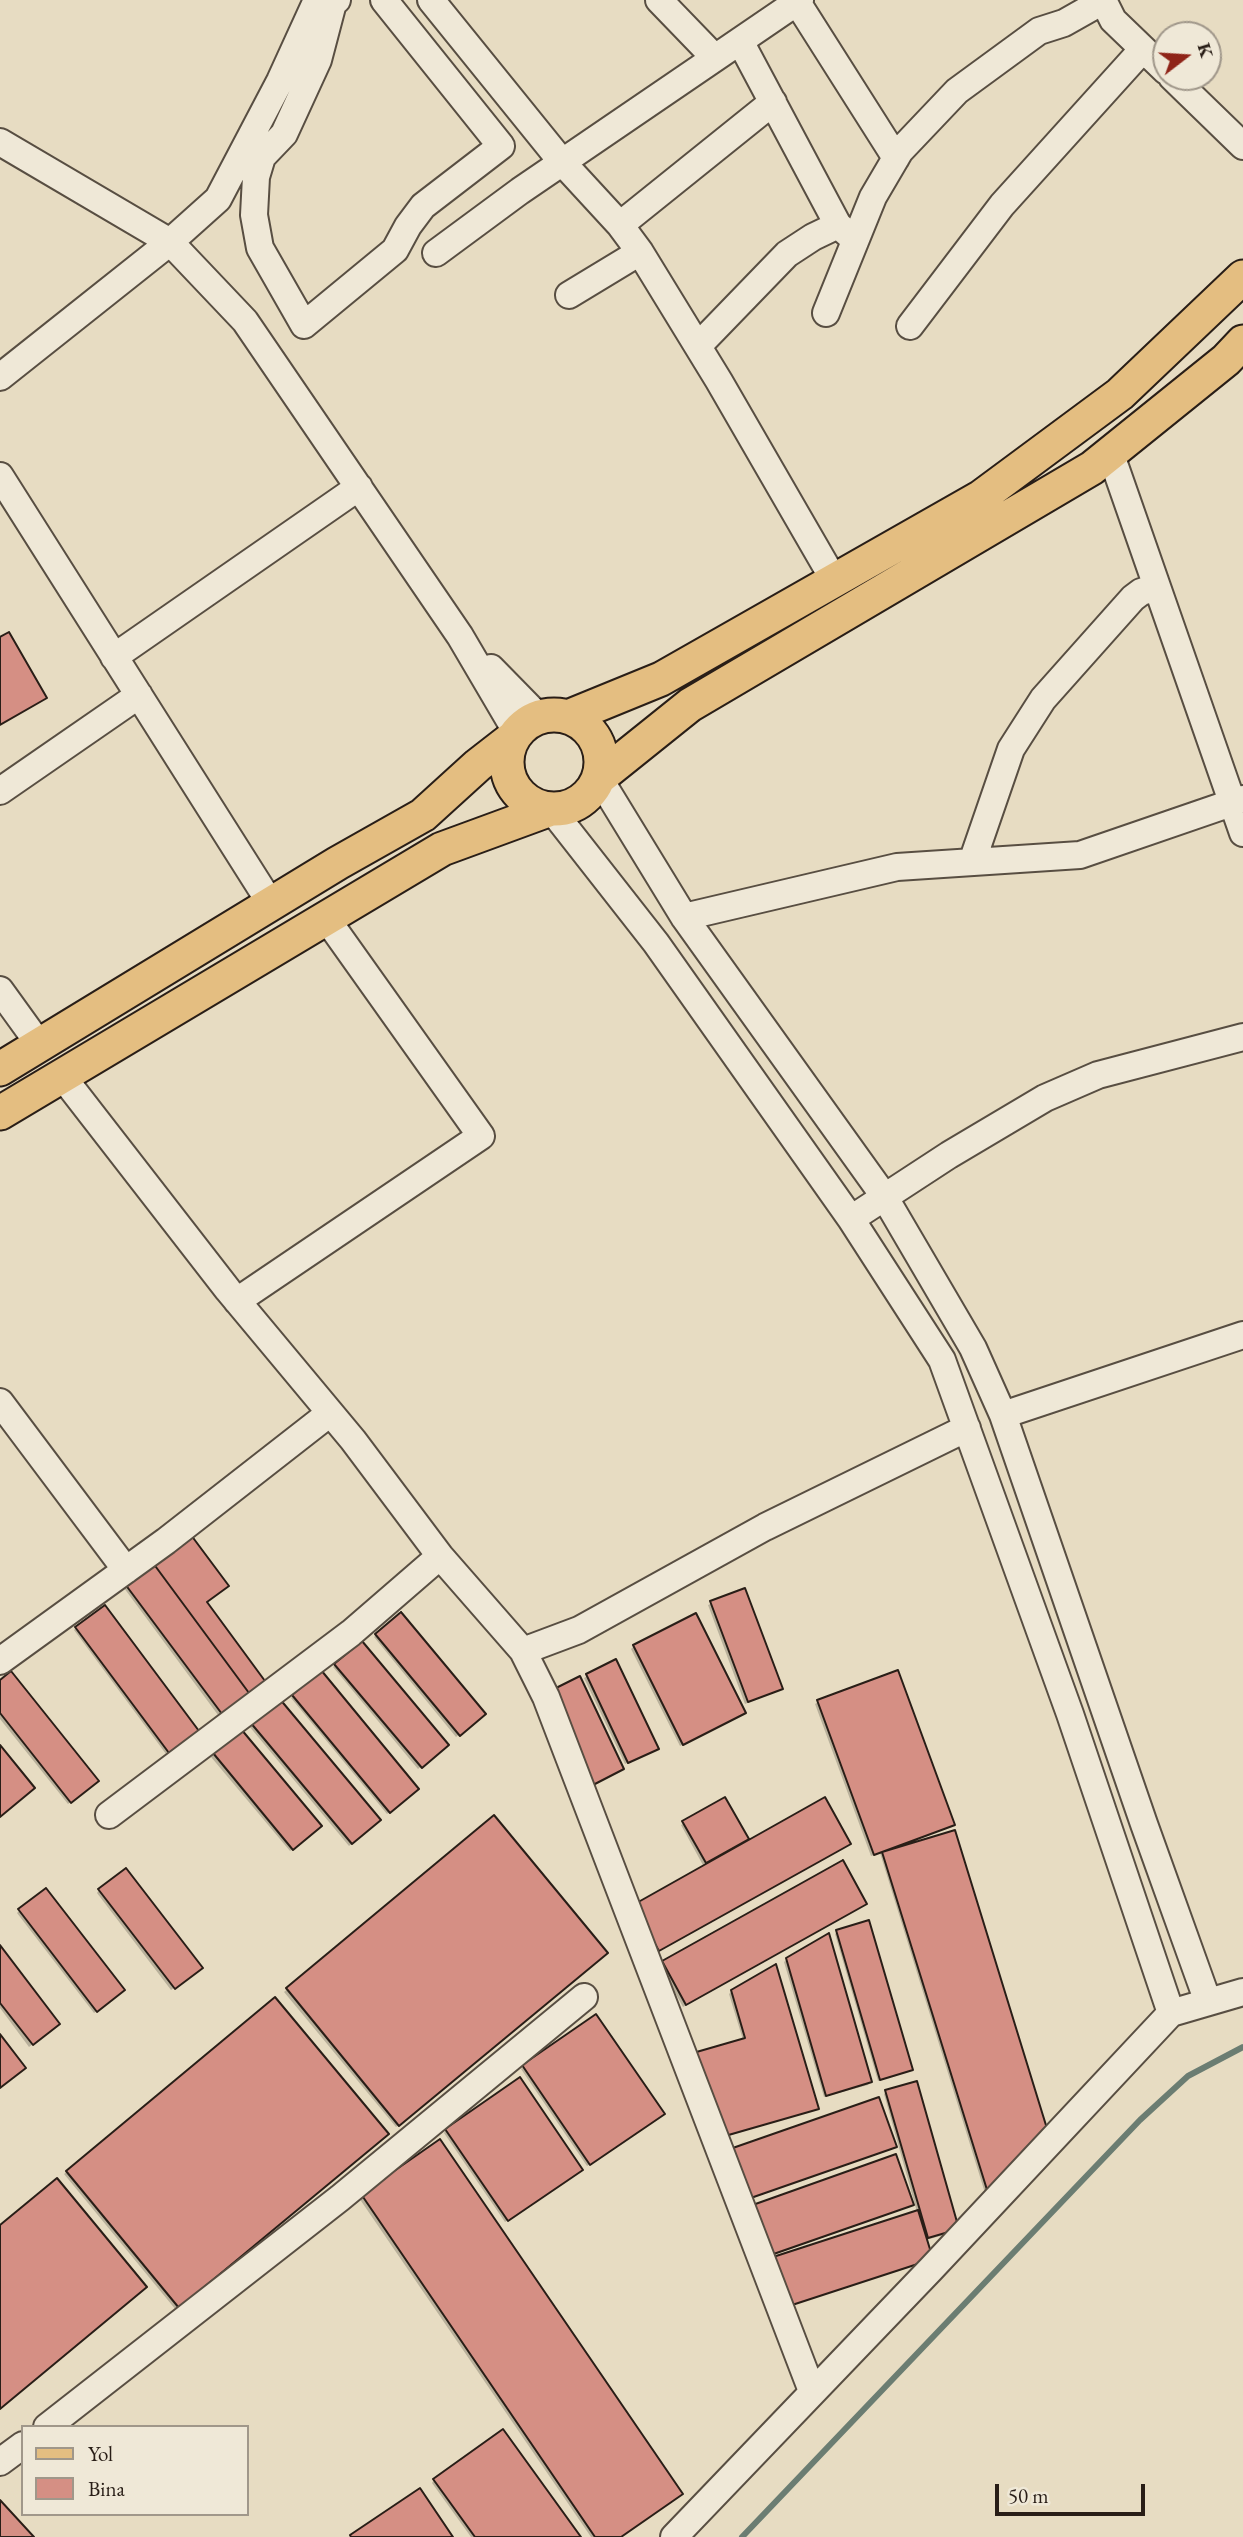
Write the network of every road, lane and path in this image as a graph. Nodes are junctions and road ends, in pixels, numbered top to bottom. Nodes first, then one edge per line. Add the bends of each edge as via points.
1 (317, 0) edge
2 (337, 0) edge
3 (384, 0) edge
4 (431, 0) edge
5 (659, 0) edge
6 (1103, 0) edge
7 (798, 1) edge
8 (740, 41) junction
9 (1143, 49) junction
10 (715, 58) junction
11 (1152, 58) edge
12 (292, 87) junction
13 (1186, 91) edge
14 (773, 102) junction
15 (0, 142) edge
16 (1243, 146) edge
17 (896, 158) junction
18 (562, 162) junction
19 (620, 225) junction
20 (847, 233) junction
21 (170, 242) junction
22 (640, 252) junction
23 (436, 253) dead end
24 (1243, 277) edge
25 (569, 295) dead end
26 (826, 313) dead end
27 (910, 326) dead end
28 (698, 346) junction
29 (1237, 357) edge
30 (0, 377) edge
31 (1110, 452) junction
32 (0, 476) edge
33 (359, 487) junction
34 (834, 579) junction
35 (1157, 587) junction
36 (114, 657) junction
37 (139, 695) junction
38 (535, 726) junction
39 (599, 778) junction
40 (0, 791) edge
41 (1238, 801) edge
42 (551, 809) junction
43 (1243, 833) edge
44 (972, 862) junction
45 (271, 904) junction
46 (684, 916) junction
47 (326, 918) junction
48 (0, 990) edge
49 (1243, 1037) edge
50 (39, 1044) junction
51 (0, 1069) edge
52 (62, 1076) junction
53 (0, 1113) edge
54 (884, 1196) junction
55 (851, 1219) junction
56 (237, 1301) junction
57 (1243, 1335) edge
58 (0, 1402) edge
59 (330, 1413) junction
60 (1003, 1415) junction
61 (967, 1427) junction
62 (440, 1556) junction
63 (126, 1570) junction
64 (523, 1651) junction
65 (0, 1661) edge
66 (109, 1815) dead end
67 (1243, 1992) edge
68 (584, 1997) dead end
69 (1208, 2002) junction
70 (1171, 2013) junction
71 (812, 2391) junction
72 (50, 2425) edge
73 (21, 2446) edge
74 (0, 2462) edge
75 (674, 2537) edge

1 - 12 street
2 - 12 street via 318,60
3 - 12 street via 501,146 423,206 395,250 304,325 260,248 254,215 256,177 262,157 284,134
4 - 18 street
5 - 10 street
6 - 9 street via 1113,20
6 - 17 street via 1064,23 1039,31 957,91
7 - 8 street
7 - 17 street
8 - 10 street
8 - 14 street
9 - 11 street
9 - 27 street via 1002,205
10 - 18 street
12 - 21 street via 218,199
13 - 16 street
14 - 19 street
14 - 20 street
15 - 21 street
17 - 20 street
18 - 19 street
18 - 23 street
19 - 22 street
20 - 26 street
20 - 28 street via 813,237 787,254
21 - 30 street
21 - 33 street via 245,321
22 - 25 street
22 - 28 street
24 - 34 main road via 1120,394 981,497
28 - 34 street
29 - 31 main road
31 - 35 street
31 - 39 main road via 1092,468 690,705
32 - 36 street
33 - 36 street
33 - 38 street via 460,636
34 - 38 main road via 661,679
35 - 41 street
35 - 44 street via 1133,598 1043,699 1010,749
36 - 37 street
37 - 40 street
37 - 45 street
38 - 39 main road via 582,724 593,734 600,755
38 - 42 main road via 508,751 508,768 522,796
38 - 45 main road via 478,765 424,815
39 - 42 main road via 581,801
39 - 46 street
41 - 43 street
41 - 44 street via 1080,855
42 - 47 main road via 442,849
42 - 55 street via 656,943
44 - 46 street via 897,867
45 - 50 main road
46 - 54 street
47 - 52 main road
47 - 56 street via 481,1136
48 - 50 street
49 - 54 street via 1098,1075 1045,1098
50 - 51 main road
52 - 53 main road
52 - 56 street
54 - 55 street
54 - 60 street via 973,1348
55 - 61 street via 942,1360
56 - 59 street
57 - 60 street
58 - 63 street
59 - 62 street
59 - 63 street
60 - 69 street
61 - 64 street via 765,1527 579,1630
61 - 70 street
62 - 64 street
62 - 66 street via 351,1633
63 - 65 street
64 - 71 street via 546,1697
67 - 69 street
68 - 72 street via 340,2198
69 - 70 street
70 - 71 street
71 - 75 street
73 - 74 street

